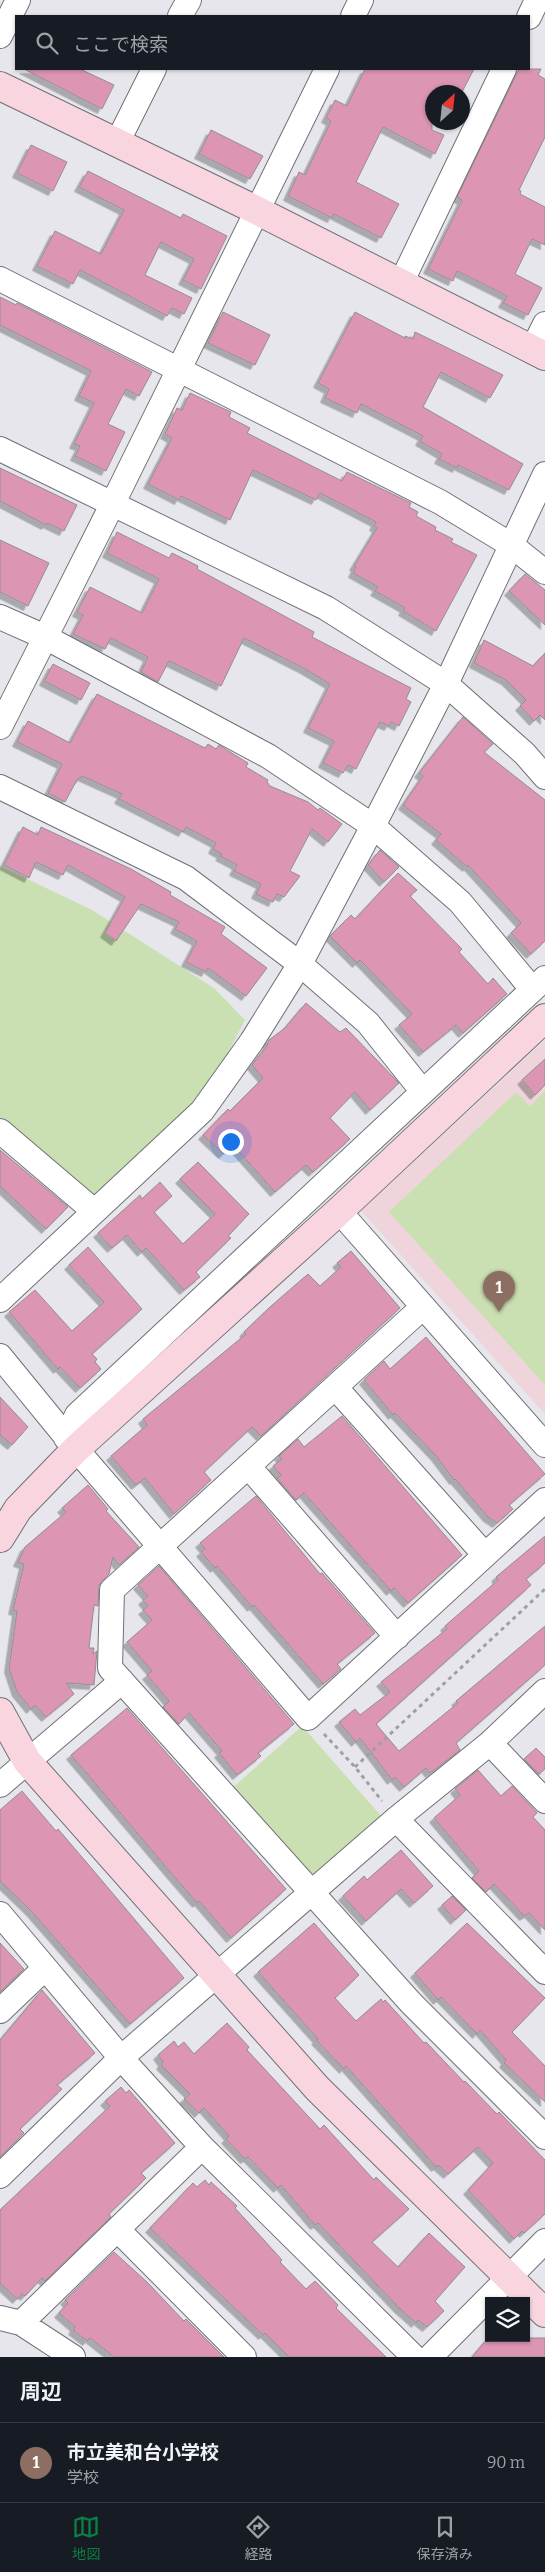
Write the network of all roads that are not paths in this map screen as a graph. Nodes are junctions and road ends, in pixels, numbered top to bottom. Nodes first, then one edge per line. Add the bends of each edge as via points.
1 (18, 0) edge
2 (189, 0) edge
3 (361, 0) edge
4 (537, 0) edge
5 (181, 15) edge
6 (354, 15) edge
7 (530, 15) edge
8 (0, 36) edge
9 (154, 70) edge
10 (326, 70) edge
11 (504, 70) edge
12 (0, 86) edge
13 (117, 143) junction
14 (256, 210) junction
15 (0, 279) edge
16 (401, 282) junction
17 (541, 343) edge
18 (179, 368) junction
19 (0, 449) edge
20 (545, 474) edge
21 (113, 504) junction
22 (512, 544) junction
23 (545, 572) edge
24 (0, 617) edge
25 (45, 638) junction
26 (446, 684) junction
27 (0, 727) edge
28 (545, 777) edge
29 (0, 787) edge
30 (373, 826) junction
31 (300, 964) junction
32 (538, 983) edge
33 (545, 1018) edge
34 (423, 1092) junction
35 (0, 1132) edge
36 (94, 1211) junction
37 (339, 1211) junction
38 (0, 1300) edge
39 (423, 1307) junction
40 (0, 1356) edge
41 (335, 1387) junction
42 (71, 1443) junction
43 (545, 1445) edge
44 (248, 1466) junction
45 (545, 1500) edge
46 (0, 1538) edge
47 (160, 1548) junction
48 (485, 1555) junction
49 (398, 1637) junction
50 (122, 1681) junction
51 (545, 1691) edge
52 (0, 1712) edge
53 (490, 1743) junction
54 (27, 1761) junction
55 (0, 1785) edge
56 (545, 1801) edge
57 (396, 1819) junction
58 (311, 1893) junction
59 (0, 1914) edge
60 (45, 1968) junction
61 (545, 1972) edge
62 (216, 1976) junction
63 (0, 2012) edge
64 (121, 2058) junction
65 (545, 2137) edge
66 (202, 2147) junction
67 (0, 2176) edge
68 (118, 2230) junction
69 (545, 2241) edge
70 (510, 2278) junction
71 (545, 2312) edge
72 (10, 2320) edge
73 (73, 2357) edge
74 (244, 2357) edge
75 (414, 2357) edge
76 (430, 2357) edge

1 - 8 street
2 - 5 street
3 - 6 street
4 - 7 street
9 - 13 street
10 - 14 street
11 - 16 street
12 - 13 street
13 - 14 street
14 - 16 street
14 - 18 street
15 - 18 street
16 - 17 street
18 - 21 street
18 - 22 street via 440,502
19 - 21 street
20 - 22 street
21 - 25 street
21 - 26 street via 326,608
22 - 23 street
22 - 26 street
24 - 25 street
25 - 27 street
25 - 30 street via 268,756
26 - 28 street
26 - 30 street
29 - 31 street via 186,878
30 - 31 street
30 - 32 street via 460,902
31 - 34 street via 368,1023
31 - 36 street via 252,1041 202,1111
32 - 34 street
33 - 37 street
34 - 42 street via 77,1416
35 - 36 street
36 - 38 street
37 - 39 street
37 - 42 street
39 - 41 street
39 - 43 street
40 - 42 street
41 - 44 street
41 - 48 street
42 - 46 street via 18,1509
42 - 47 street
44 - 47 street
44 - 49 street
45 - 48 street
47 - 49 street via 308,1718
47 - 50 street via 112,1590 110,1668
48 - 49 street
50 - 54 street
50 - 58 street
51 - 53 street
52 - 54 street
53 - 56 street
53 - 57 street
54 - 55 street
54 - 62 street
57 - 58 street
57 - 61 street
58 - 62 street
58 - 65 street via 411,2003
59 - 60 street
60 - 63 street
60 - 64 street
62 - 64 street
62 - 70 street via 317,2088
64 - 66 street
64 - 67 street
66 - 68 street
66 - 75 street
68 - 72 street
68 - 74 street
69 - 70 street
70 - 71 street
70 - 76 street
72 - 73 street

